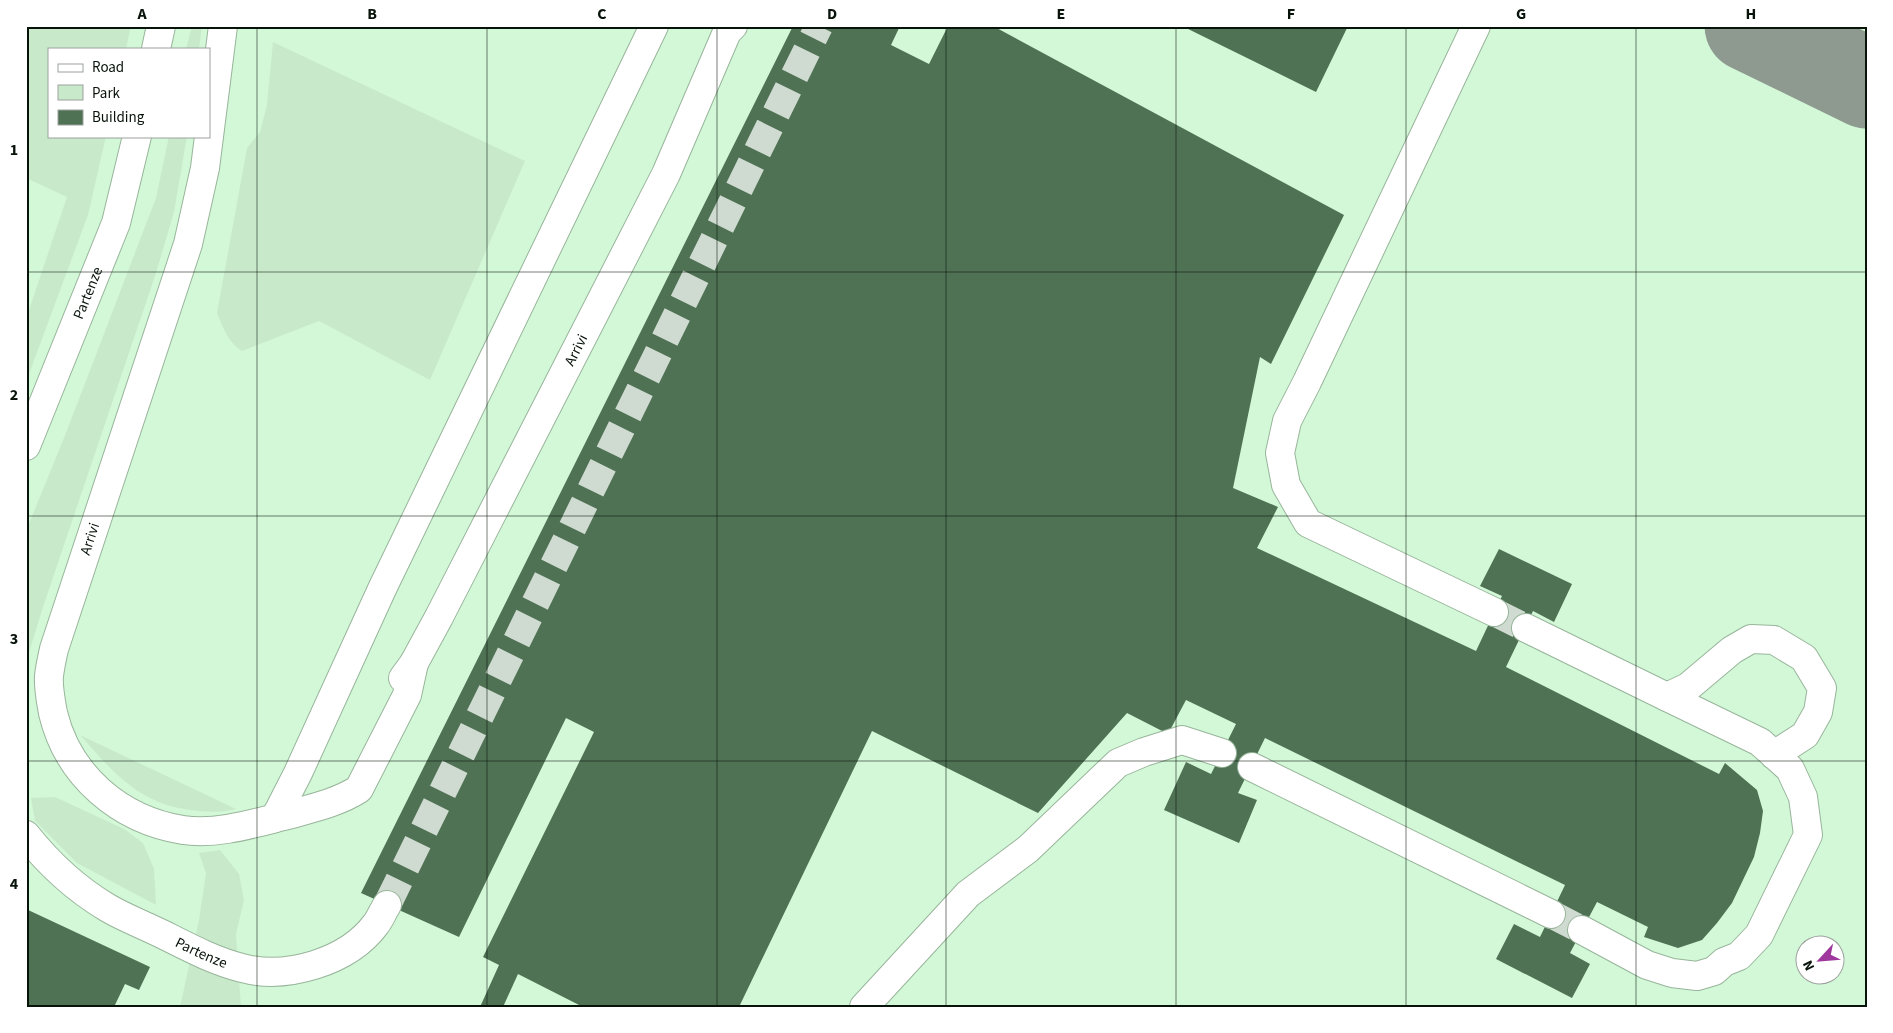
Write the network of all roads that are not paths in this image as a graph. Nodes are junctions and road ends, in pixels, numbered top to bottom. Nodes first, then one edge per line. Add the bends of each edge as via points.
1 (161, 26) edge
2 (223, 26) edge
3 (654, 26) edge
4 (1476, 26) edge
5 (729, 28) edge
6 (156, 48) edge
7 (210, 129) edge
8 (137, 138) edge
9 (209, 138) edge
10 (26, 446) edge
11 (1494, 612) tunnel mouth
12 (1526, 628) tunnel mouth
13 (1667, 697) junction
14 (1222, 753) dead end
15 (1774, 754) junction
16 (1252, 766) dead end
17 (275, 818) junction
18 (26, 835) edge
19 (386, 905) tunnel mouth
20 (1551, 914) tunnel mouth
21 (1582, 930) tunnel mouth
22 (864, 1007) edge

1 - 6 lane
2 - 7 lane, Arrivi
3 - 17 lane
4 - 11 lane via 1287,421 1280,453 1286,485 1308,523
5 - 17 lane, Arrivi via 666,174 414,663 407,695 359,789 344,799
8 - 10 lane, Partenze via 116,223
9 - 17 lane, Arrivi via 188,244 54,649 49,677 51,704 68,753 95,788 139,818 184,830 217,830
12 - 13 lane
13 - 15 lane via 1760,742
13 - 15 lane via 1688,687 1732,650 1751,639 1774,640 1804,658 1822,688 1818,712 1805,735
14 - 22 lane via 1182,740 1118,763 1028,849 968,894
15 - 21 lane via 1790,769 1803,797 1808,835 1759,935 1739,956 1724,962 1714,971 1697,976 1672,973 1647,965
16 - 20 lane
18 - 19 lane, Partenze via 57,871 108,908 216,960 244,969 271,972 320,964 363,938 376,925

